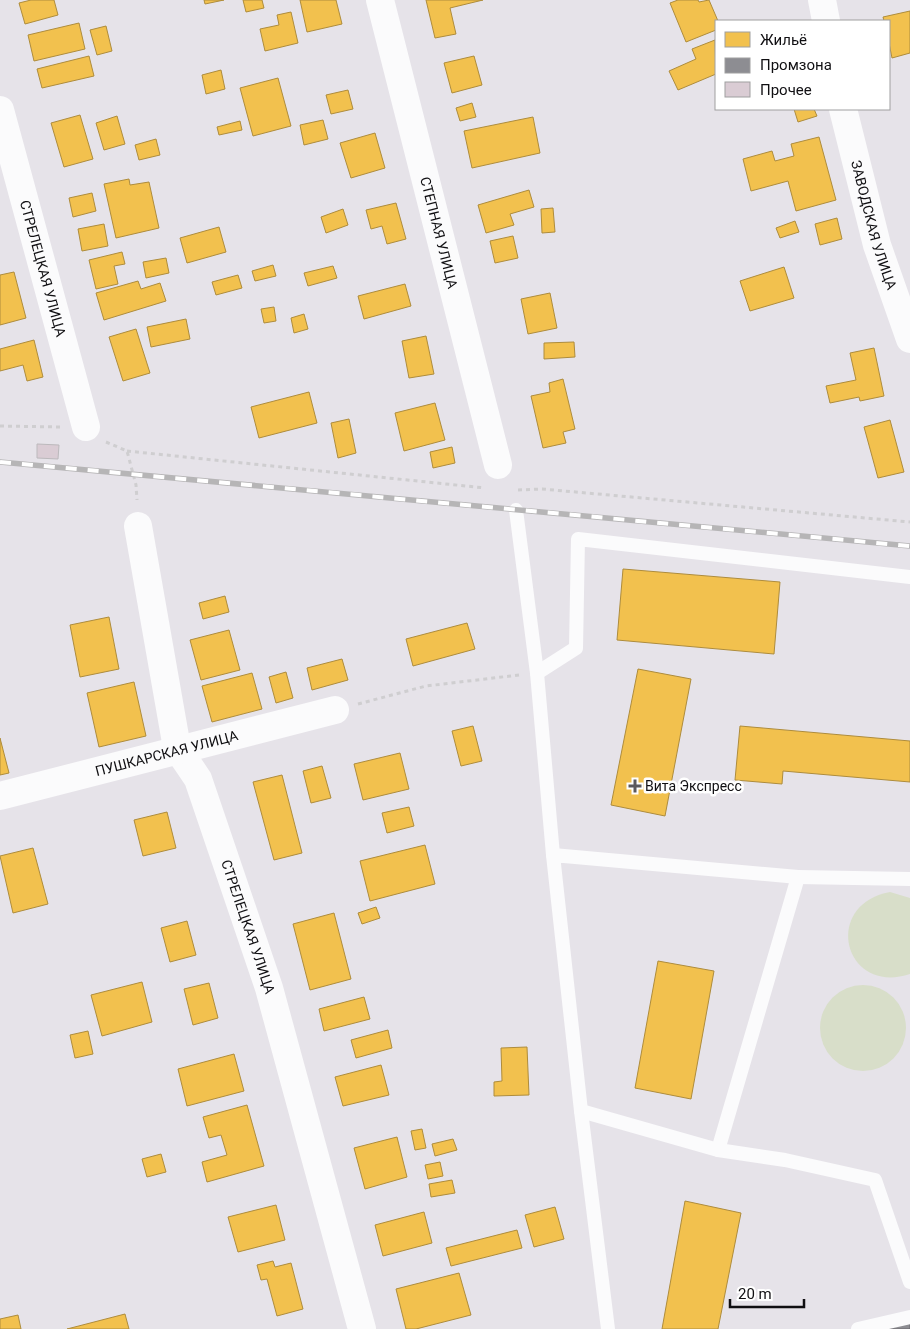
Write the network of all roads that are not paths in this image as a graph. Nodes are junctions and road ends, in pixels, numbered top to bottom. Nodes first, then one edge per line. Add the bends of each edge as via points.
1 (380, 0) edge
2 (822, 0) edge
3 (826, 20) edge
4 (0, 110) edge
5 (843, 110) edge
6 (910, 339) edge
7 (86, 427) road end
8 (496, 477) road end
9 (516, 510) dead end
10 (138, 526) road end
11 (910, 577) edge
12 (537, 673) junction
13 (335, 710) road end
14 (178, 748) junction
15 (0, 796) edge
16 (553, 855) junction
17 (798, 877) junction
18 (910, 879) edge
19 (581, 1111) junction
20 (718, 1150) junction
21 (910, 1282) edge
22 (910, 1317) edge
23 (362, 1329) edge
24 (608, 1329) edge
25 (858, 1329) edge

1 - 8 street, СТЕПНАЯ УЛИЦА
2 - 3 street
4 - 7 street, СТРЕЛЕЦКАЯ УЛИЦА
5 - 6 street, ЗАВОДСКАЯ УЛИЦА via 877,245
9 - 12 lane
10 - 14 street, СТРЕЛЕЦКАЯ УЛИЦА
11 - 12 lane via 578,539 576,648
12 - 16 lane
13 - 14 street, ПУШКАРСКАЯ УЛИЦА
14 - 15 street, ПУШКАРСКАЯ УЛИЦА
14 - 23 street, СТРЕЛЕЦКАЯ УЛИЦА via 198,778 270,988
16 - 17 lane
16 - 19 lane
17 - 18 lane
17 - 20 lane
19 - 20 lane
19 - 24 lane
20 - 21 lane via 785,1160 875,1180
22 - 25 lane

